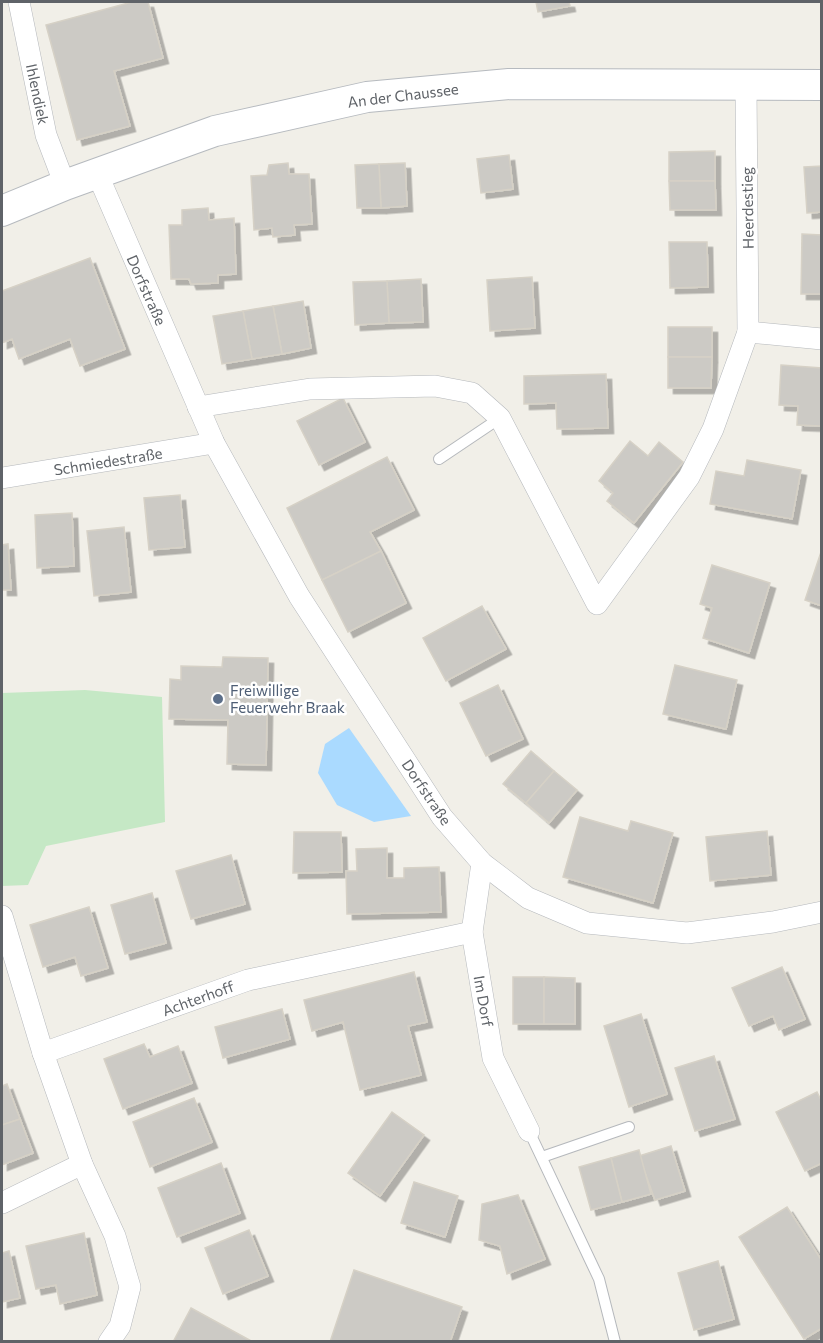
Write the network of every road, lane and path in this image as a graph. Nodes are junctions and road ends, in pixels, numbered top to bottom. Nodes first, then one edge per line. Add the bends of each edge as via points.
1 (19, 2) edge
2 (746, 85) junction
3 (822, 85) edge
4 (98, 173) junction
5 (65, 185) junction
6 (2, 211) edge
7 (748, 332) junction
8 (822, 339) edge
9 (198, 407) junction
10 (500, 418) junction
11 (214, 443) junction
12 (439, 459) dead end
13 (2, 478) edge
14 (482, 863) junction
15 (822, 912) edge
16 (2, 916) edge
17 (472, 932) junction
18 (44, 1053) junction
19 (629, 1127) dead end
20 (529, 1131) joint
21 (542, 1157) junction
22 (82, 1164) junction
23 (2, 1203) edge
24 (109, 1341) edge
25 (615, 1341) edge

1 - 5 street, Ihlendiek via 46,135
2 - 3 main road, An der Chaussee
2 - 4 main road, An der Chaussee via 509,84 367,97 215,131
2 - 7 street, Heerdestieg
4 - 5 main road, An der Chaussee
4 - 9 street, Dorfstraße
5 - 6 main road, An der Chaussee
7 - 8 street
7 - 10 street, Heerdestieg via 713,429 688,477 597,604
9 - 10 street via 310,389 435,386 472,393
9 - 11 street, Dorfstraße
10 - 12 lane
11 - 13 street, Schmiedestraße
11 - 14 street, Dorfstraße via 299,596 442,817
14 - 15 street, Dorfstraße via 528,898 587,923 687,933
14 - 17 street, Im Dorf
16 - 18 street
17 - 18 street, Achterhoff via 248,980
17 - 20 street, Im Dorf via 493,1058
18 - 22 street
19 - 21 lane
20 - 21 lane
21 - 25 lane via 599,1279
22 - 23 street
22 - 24 street via 116,1236 130,1287 120,1326

